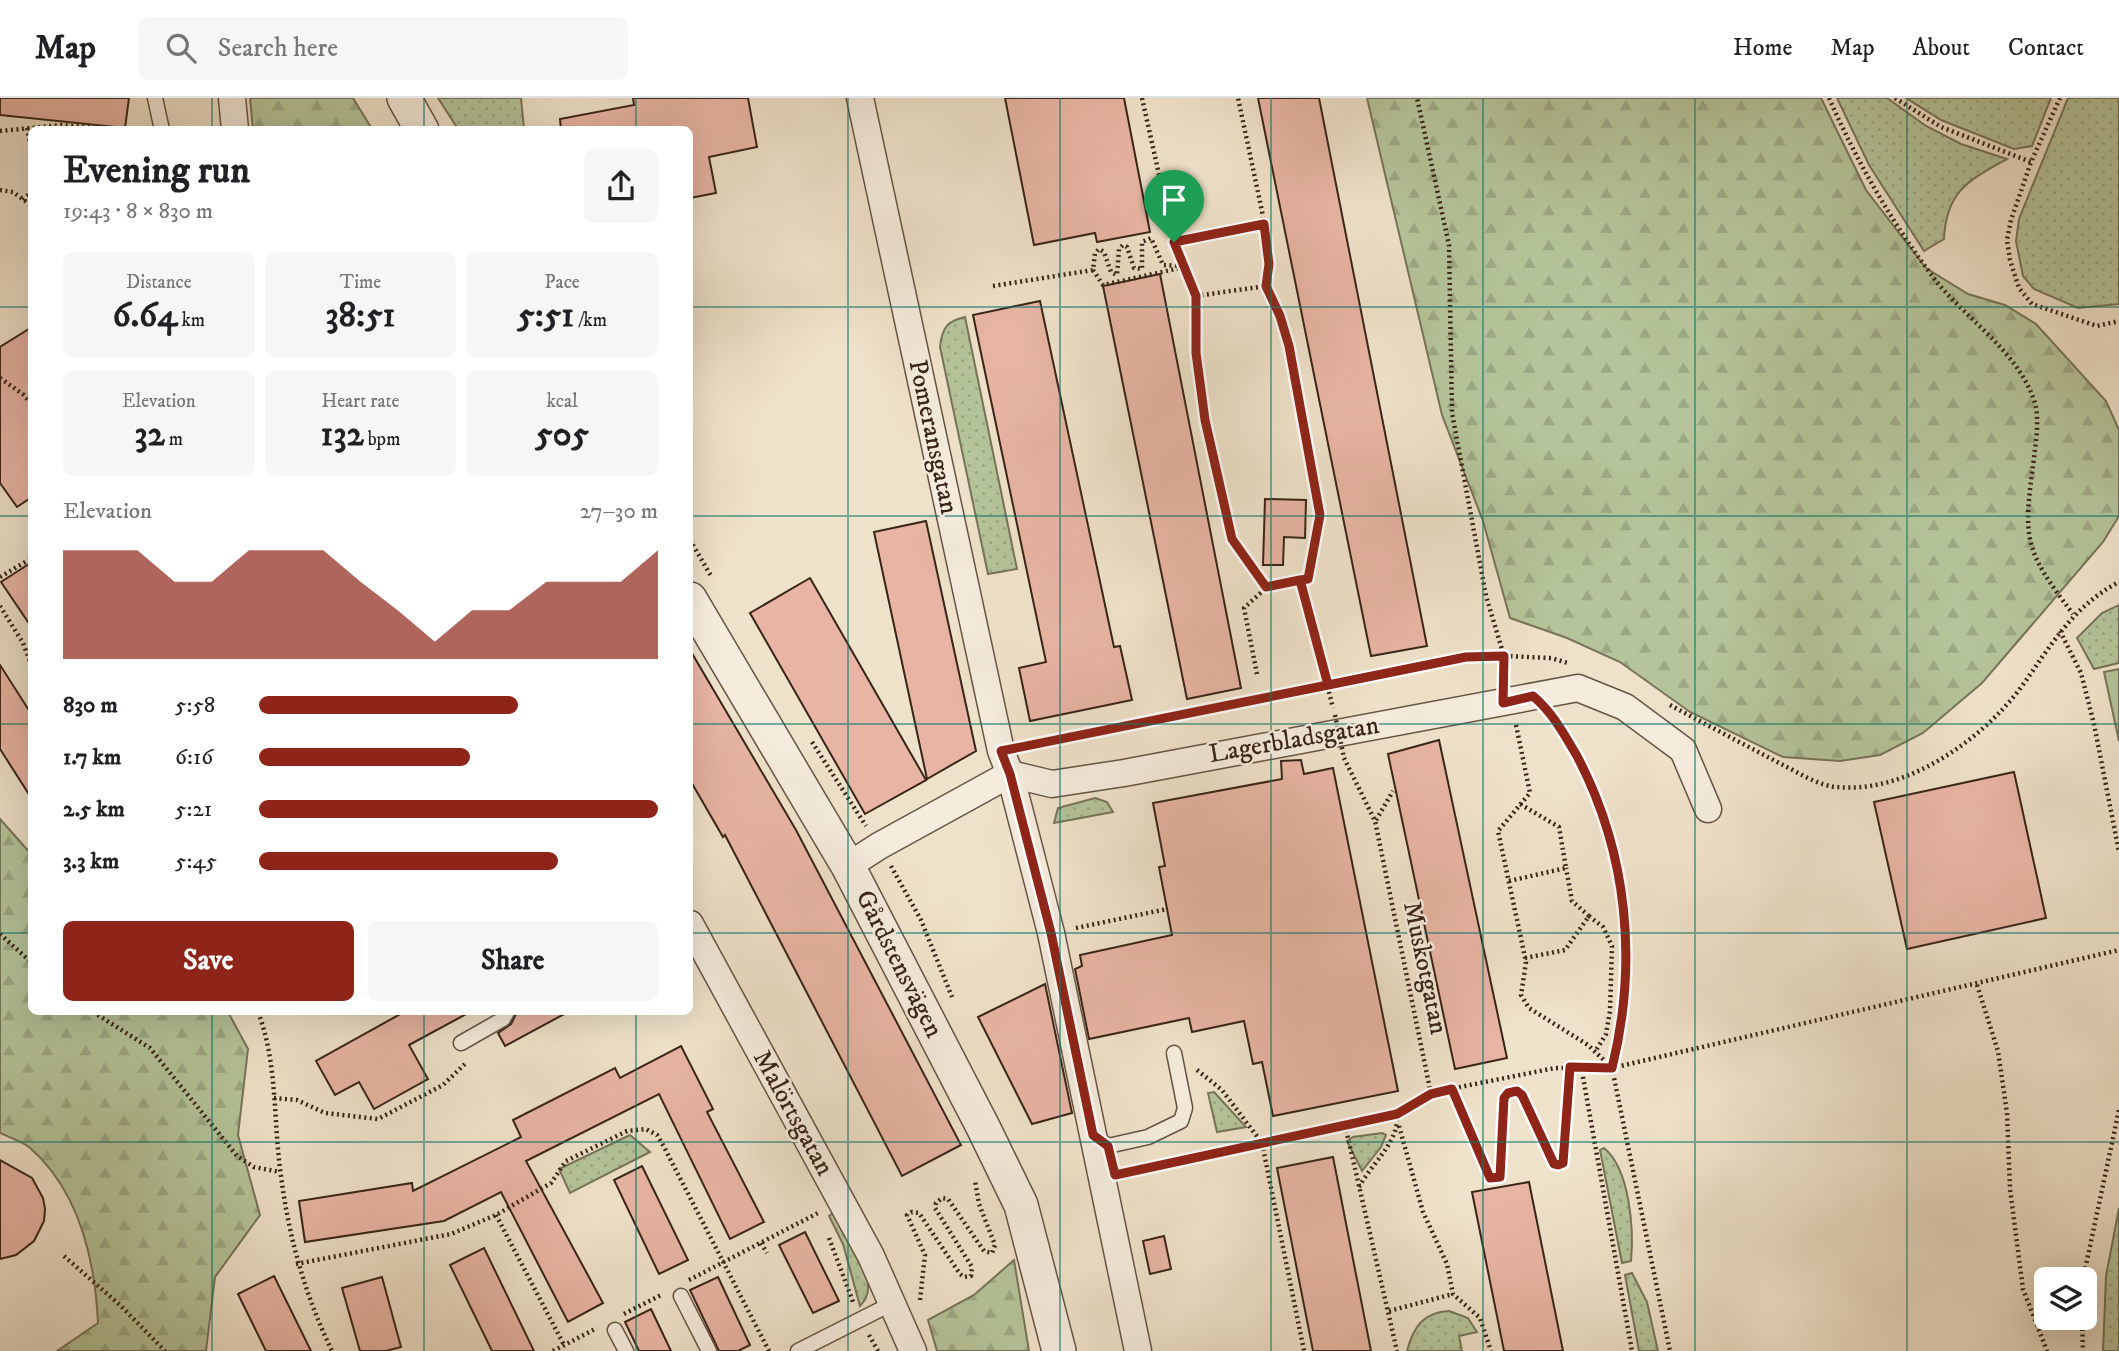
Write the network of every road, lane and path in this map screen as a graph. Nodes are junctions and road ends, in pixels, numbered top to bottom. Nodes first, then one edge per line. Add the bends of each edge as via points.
1 (155, 98) edge
2 (232, 98) edge
3 (404, 98) edge
4 (860, 98) edge
5 (1142, 98) edge
6 (1238, 98) edge
7 (1417, 98) edge
8 (1829, 98) edge
9 (1895, 98) edge
10 (2060, 98) edge
11 (50, 126) edge
12 (75, 126) edge
13 (161, 126) edge
14 (235, 126) edge
15 (420, 126) edge
16 (27, 128) joint
17 (0, 131) edge
18 (28, 133) edge
19 (2031, 162) junction
20 (0, 190) edge
21 (28, 195) edge
22 (23, 200) junction
23 (28, 203) edge
24 (1264, 224) junction
25 (1174, 242) junction
26 (1184, 266) junction
27 (1093, 270) junction
28 (993, 286) dead end
29 (1266, 286) junction
30 (1196, 296) junction
31 (2119, 321) edge
32 (0, 378) edge
33 (28, 400) edge
34 (28, 560) edge
35 (0, 577) edge
36 (1300, 580) junction
37 (2119, 582) edge
38 (1266, 587) junction
39 (693, 604) edge
40 (0, 606) edge
41 (2073, 614) junction
42 (2059, 630) junction
43 (28, 656) edge
44 (1504, 656) junction
45 (1571, 663) dead end
46 (1257, 674) dead end
47 (1328, 685) junction
48 (1516, 700) junction
49 (1669, 704) dead end
50 (1006, 763) junction
51 (1392, 790) dead end
52 (1520, 804) junction
53 (1708, 809) dead end
54 (1375, 821) junction
55 (2119, 852) edge
56 (848, 866) junction
57 (1566, 869) junction
58 (1509, 881) junction
59 (1167, 909) dead end
60 (1589, 916) junction
61 (693, 930) edge
62 (1051, 933) junction
63 (0, 934) edge
64 (2119, 950) edge
65 (1525, 958) junction
66 (28, 959) edge
67 (1978, 985) junction
68 (98, 1015) edge
69 (259, 1015) edge
70 (505, 1015) edge
71 (467, 1040) joint
72 (1595, 1052) junction
73 (1174, 1053) joint
74 (1581, 1066) junction
75 (1570, 1067) junction
76 (1612, 1068) junction
77 (1452, 1089) junction
78 (1431, 1094) junction
79 (274, 1098) junction
80 (2119, 1110) edge
81 (1397, 1114) junction
82 (1345, 1125) junction
83 (1399, 1126) junction
84 (1100, 1141) junction
85 (1262, 1143) junction
86 (280, 1172) junction
87 (974, 1178) dead end
88 (1358, 1188) junction
89 (496, 1215) junction
90 (761, 1243) dead end
91 (768, 1253) dead end
92 (64, 1256) dead end
93 (296, 1264) junction
94 (2086, 1267) edge
95 (1453, 1294) junction
96 (681, 1296) dead end
97 (893, 1303) junction
98 (920, 1304) dead end
99 (1389, 1311) junction
100 (615, 1330) dead end
101 (2082, 1330) edge
102 (909, 1342) edge
103 (564, 1345) dead end
104 (875, 1346) dead end
105 (815, 1347) edge
106 (165, 1351) edge
107 (332, 1351) edge
108 (626, 1351) edge
109 (709, 1351) edge
110 (769, 1351) edge
111 (798, 1351) edge
112 (1059, 1351) edge
113 (1138, 1351) edge
114 (1304, 1351) edge
115 (1397, 1351) edge
116 (1491, 1351) edge
117 (1632, 1351) edge
118 (1670, 1351) edge
119 (2047, 1351) edge
120 (2083, 1351) edge

1 - 13 lane
2 - 14 street
3 - 15 street
4 - 50 street, Pomeransgatan
5 - 25 path
6 - 24 path
7 - 44 path via 1448,245 1452,413 1486,597
8 - 41 path via 1855,157 1934,278 2008,358 2034,401 2038,429 2027,505 2028,540 2039,570
9 - 19 path via 1941,127
10 - 19 path
11 - 12 path
16 - 17 path
16 - 18 path
19 - 31 path via 2007,240 2019,288 2032,304 2097,327
20 - 22 path
21 - 22 path
22 - 23 path
24 - 25 path
24 - 29 path via 1269,264
25 - 26 path
26 - 27 path via 1103,285
26 - 27 path via 1163,265 1151,238 1142,242 1142,269 1134,268 1123,246 1117,275 1099,249
26 - 30 path
27 - 28 path
29 - 30 path
29 - 36 path via 1289,346 1320,515 1308,579
30 - 38 path via 1205,420 1229,527 1232,539
32 - 33 path
34 - 35 path
36 - 38 path
36 - 47 path
37 - 41 path
38 - 46 path via 1244,608
39 - 56 street, Gårdstensvägen
40 - 43 path
41 - 42 path
42 - 49 path via 2018,691 1982,732 1933,765 1868,785 1836,788 1809,778
42 - 55 path via 2084,686
44 - 45 path via 1551,657
44 - 47 path via 1466,657
44 - 48 path
47 - 50 path
47 - 54 path, Muskotgatan, bridge via 1345,765
48 - 50 street, Lagerbladsgatan via 1052,783
48 - 52 path via 1530,793
48 - 53 street, Lagerbladsgatan via 1578,688 1625,707 1684,750
48 - 76 path via 1549,709 1590,782 1621,887 1626,989
50 - 56 street
50 - 62 street, Pomeransgatan
51 - 54 path
52 - 57 path via 1559,827
52 - 58 path via 1498,831
54 - 78 path, Muskotgatan
56 - 112 street, Gårdstensvägen via 1021,1205
57 - 58 path
57 - 60 path via 1572,901
58 - 65 path
59 - 62 path
60 - 65 path via 1564,950
60 - 72 path via 1603,927 1612,946 1610,1011
61 - 97 street, Malörtsgatan
62 - 84 street, Pomeransgatan
63 - 66 path
64 - 67 path
65 - 72 path via 1520,983 1523,1003
67 - 76 path
67 - 119 path via 1998,1051 2023,1289
68 - 86 path via 150,1048 237,1156 254,1167
69 - 79 path via 268,1038
70 - 71 lane
71 - 79 path via 475,1047 458,1072 443,1085 378,1119 325,1113 297,1100
72 - 76 path
73 - 84 lane via 1185,1108 1181,1121 1148,1137
73 - 85 path via 1222,1090
74 - 75 path
74 - 76 path
74 - 117 path
75 - 77 path
75 - 77 path via 1563,1163 1554,1164 1522,1095 1508,1093 1504,1098 1500,1177 1495,1179 1490,1178
76 - 118 path
77 - 78 path
78 - 81 path
79 - 86 path
80 - 94 path
81 - 82 path
81 - 83 path
82 - 85 path
82 - 88 path
83 - 88 path
83 - 95 path
84 - 85 path via 1115,1175
84 - 113 street, Pomeransgatan
85 - 114 path
86 - 93 path
87 - 98 path via 995,1250 985,1251 948,1199 942,1198 935,1208 972,1267 971,1276 964,1277 919,1213 906,1215 925,1255
88 - 99 path
89 - 93 path via 435,1238
89 - 103 path
89 - 110 path via 551,1183 566,1161 627,1131 646,1129 657,1135 664,1147
90 - 91 path
92 - 106 path
93 - 107 path
95 - 99 path
95 - 116 path via 1480,1318
96 - 109 lane
97 - 102 street, Malörtsgatan
97 - 105 lane
99 - 115 path
100 - 108 lane
101 - 120 path
102 - 104 path
105 - 111 lane

